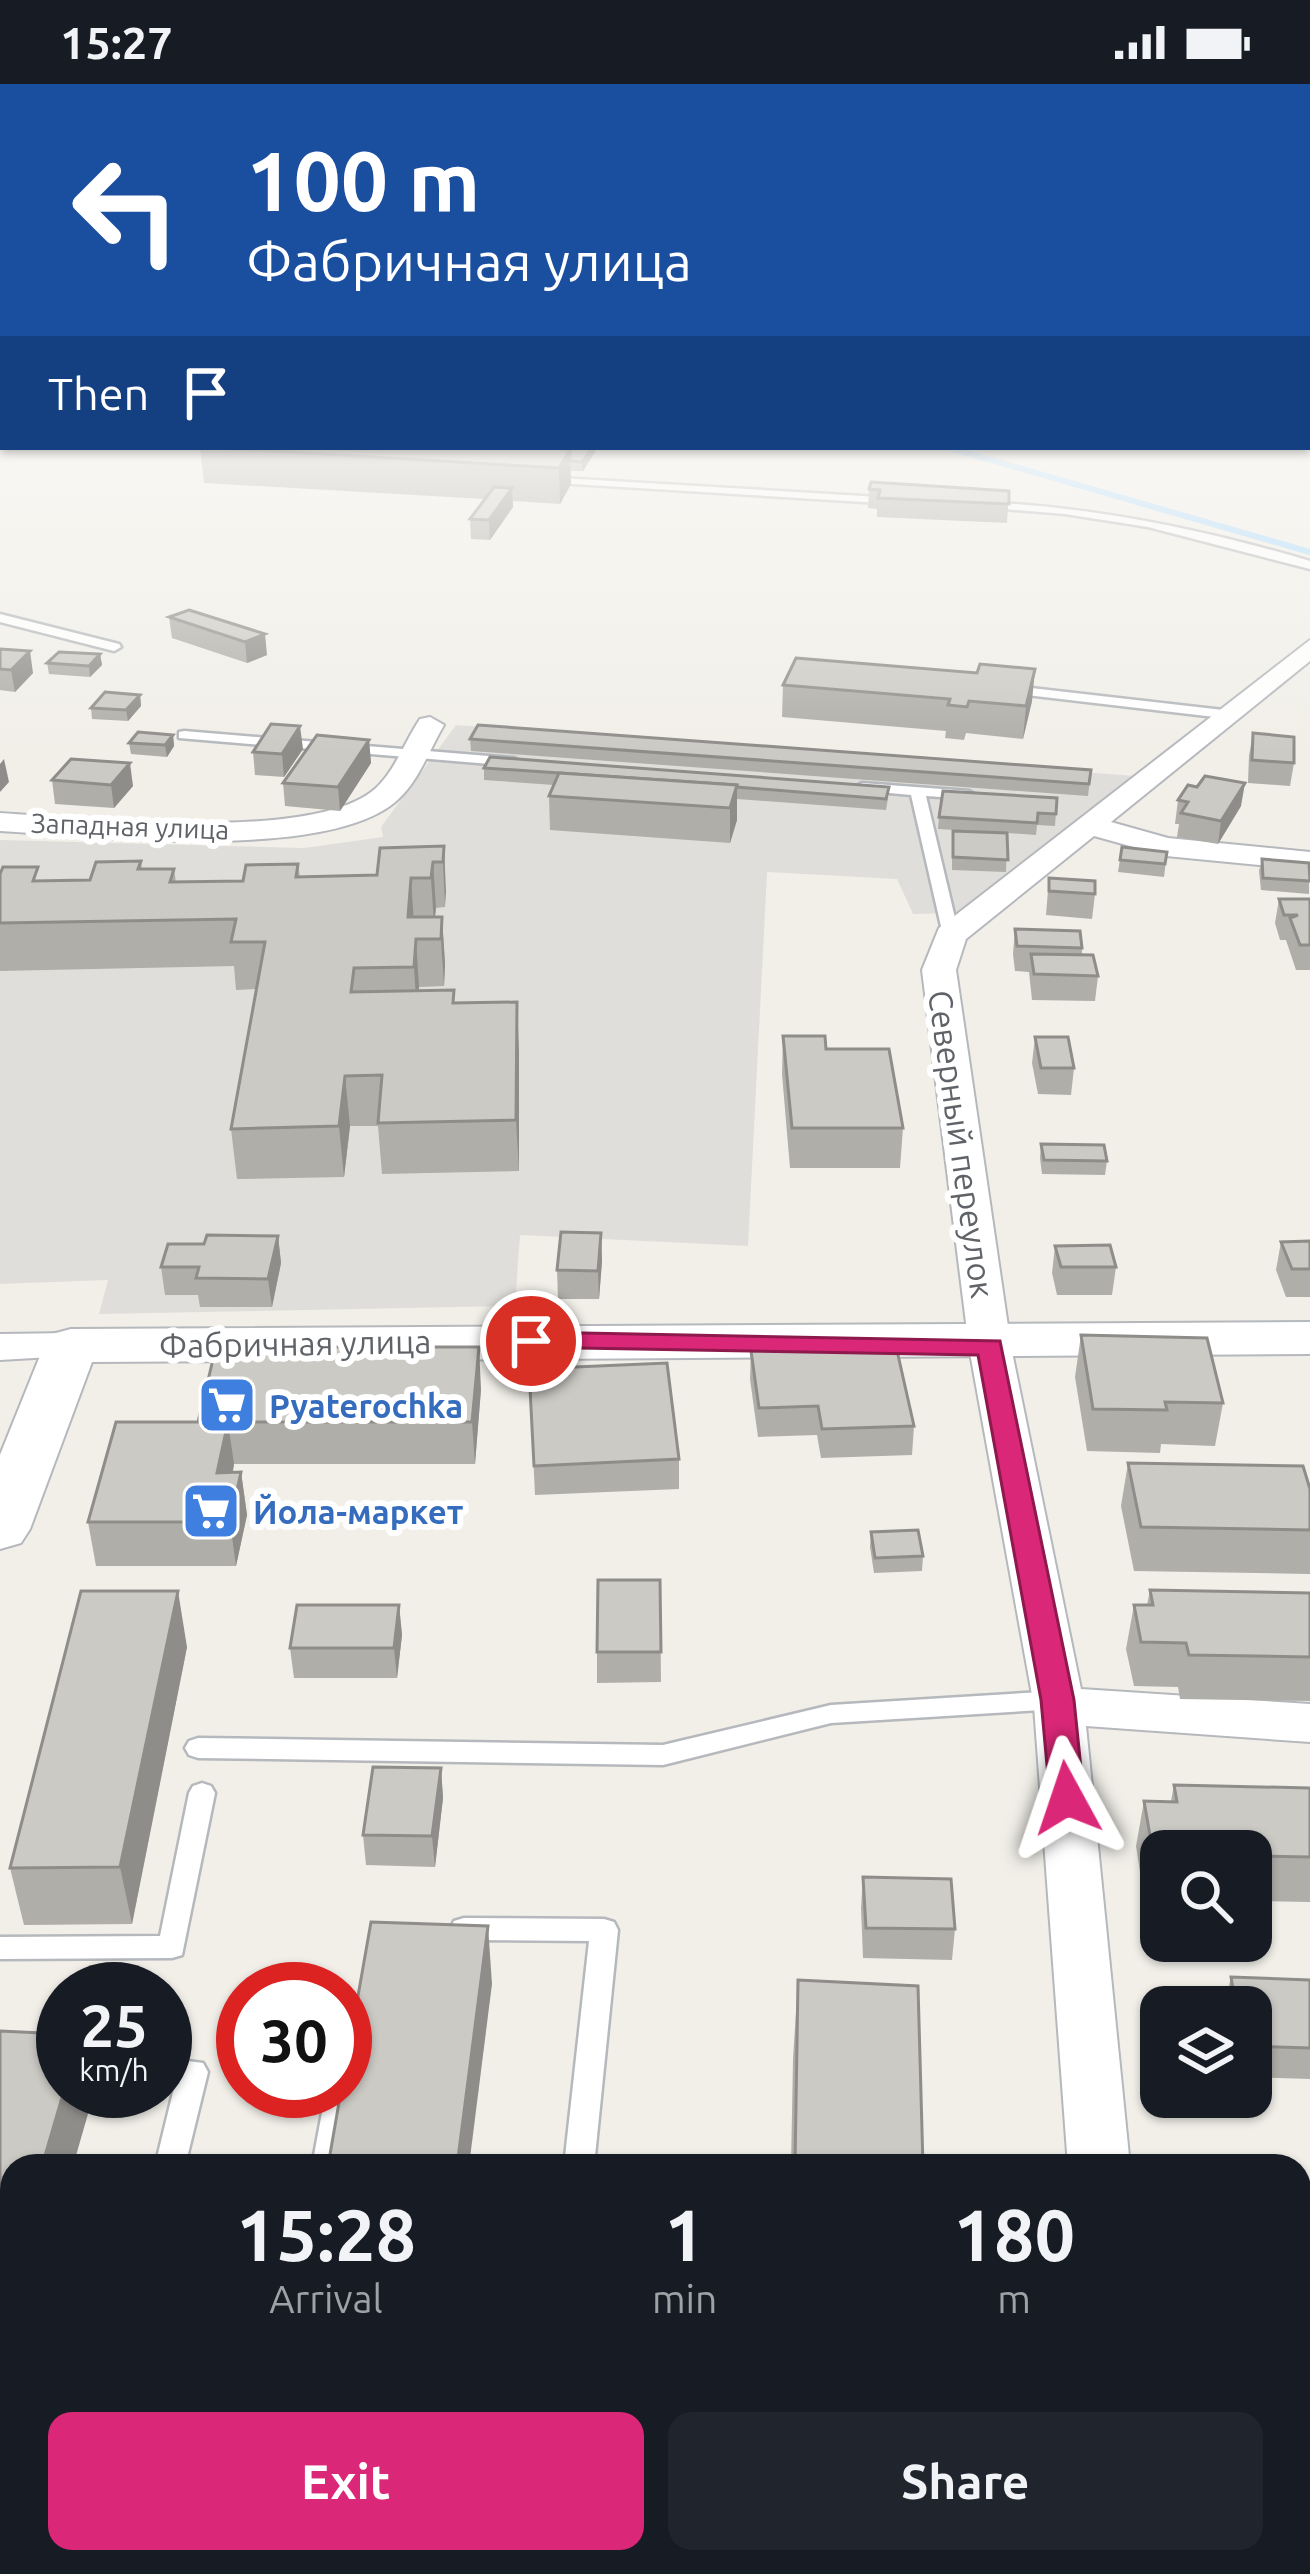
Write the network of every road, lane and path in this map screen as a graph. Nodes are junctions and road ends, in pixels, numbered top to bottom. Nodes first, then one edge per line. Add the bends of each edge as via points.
1 (1117, 519) edge
2 (1310, 565) edge
3 (0, 618) edge
4 (114, 647) dead end
5 (1310, 649) edge
6 (1297, 677) edge
7 (986, 686) edge
8 (1232, 715) junction
9 (430, 724) dead end
10 (184, 734) dead end
11 (411, 754) junction
12 (526, 763) edge
13 (848, 786) edge
14 (917, 791) junction
15 (988, 797) edge
16 (0, 822) edge
17 (1094, 826) junction
18 (1310, 861) edge
19 (951, 935) junction
20 (1310, 1338) edge
21 (71, 1346) junction
22 (0, 1347) edge
23 (990, 1347) junction
24 (0, 1529) edge
25 (1058, 1703) junction
26 (1310, 1723) edge
27 (198, 1748) dead end
28 (202, 1793) dead end
29 (441, 1929) edge
30 (0, 1948) edge
31 (182, 2118) edge
32 (336, 2118) edge
33 (173, 2154) edge
34 (329, 2154) edge
35 (581, 2154) edge
36 (1098, 2154) edge

1 - 2 lane via 1210,534
3 - 4 lane
5 - 6 street
6 - 8 street
7 - 8 lane
8 - 17 street
9 - 11 street, Западная улица
10 - 11 lane
11 - 12 lane
11 - 16 street, Западная улица via 385,797 350,817 218,832
13 - 14 lane
14 - 15 lane
14 - 19 lane
17 - 18 street via 1166,847
17 - 19 street
19 - 23 street, Северный переулок via 939,970
20 - 23 street, Фабричная улица
21 - 22 street, Фабричная улица
21 - 23 street, Фабричная улица
21 - 24 street
23 - 25 street, Северный переулок
25 - 26 street
25 - 27 lane via 831,1714 663,1755
25 - 36 street, Северный переулок
28 - 30 lane via 172,1946
29 - 35 lane via 604,1930
31 - 33 lane
32 - 34 lane

